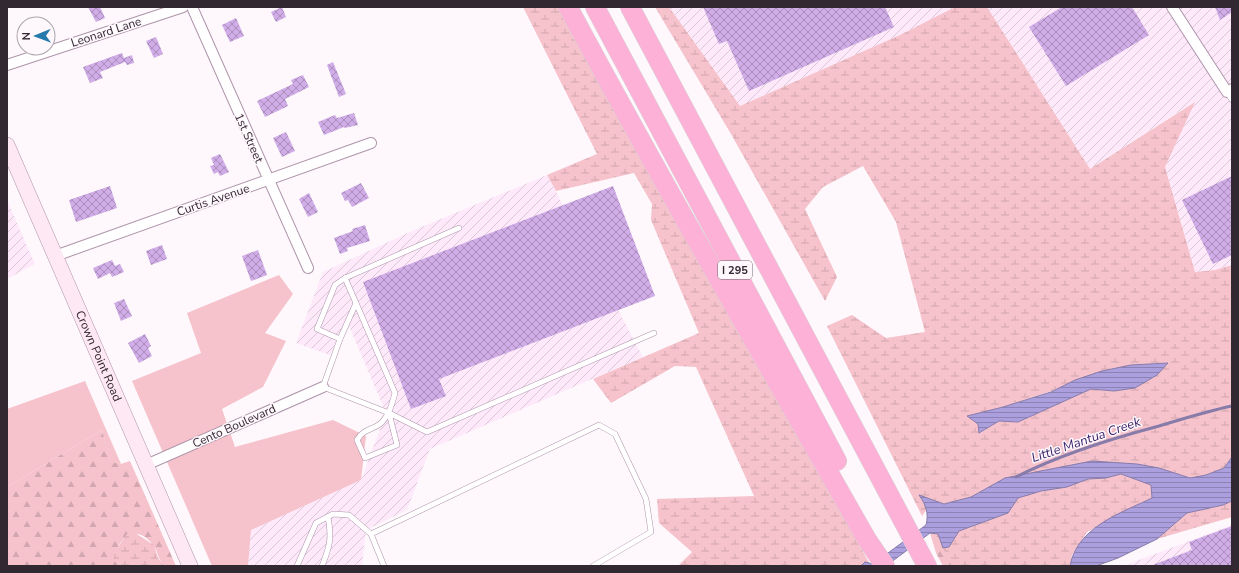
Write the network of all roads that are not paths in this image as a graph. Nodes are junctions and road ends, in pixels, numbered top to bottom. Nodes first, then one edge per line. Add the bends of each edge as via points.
1 (183, 7) edge
2 (192, 7) edge
3 (568, 7) edge
4 (584, 7) edge
5 (595, 7) edge
6 (630, 7) edge
7 (643, 7) edge
8 (1172, 7) edge
9 (7, 65) edge
10 (1230, 94) edge
11 (642, 96) junction
12 (371, 143) dead end
13 (7, 146) edge
14 (268, 181) junction
15 (459, 228) dead end
16 (55, 256) junction
17 (762, 257) junction
18 (308, 268) dead end
19 (345, 278) junction
20 (356, 303) junction
21 (654, 333) dead end
22 (340, 339) junction
23 (323, 387) junction
24 (389, 413) junction
25 (146, 465) junction
26 (328, 517) junction
27 (371, 534) junction
28 (870, 536) junction
29 (190, 566) edge
30 (297, 566) edge
31 (322, 566) edge
32 (384, 566) edge
33 (593, 566) edge
34 (885, 566) edge
35 (892, 566) edge
36 (927, 566) edge

1 - 9 street, Leonard Lane
2 - 14 street, 1st Street
3 - 28 highway via 628,118
4 - 11 highway via 621,76
5 - 11 highway, I 295
6 - 17 highway, I 295
7 - 17 highway via 746,204
8 - 10 street
11 - 28 highway, I 295
12 - 14 street, Curtis Avenue
13 - 16 main road, Crown Point Road
14 - 16 street, Curtis Avenue
14 - 18 street, 1st Street
15 - 19 lane
16 - 25 main road, Crown Point Road
17 - 36 highway, I 295
19 - 20 lane
19 - 22 lane via 336,285 317,329
20 - 22 lane
20 - 24 lane via 395,393
21 - 24 lane via 427,432
22 - 23 lane
23 - 24 lane
23 - 25 street, Cento Boulevard
24 - 24 lane via 380,424 361,433 357,440 365,458 397,445
25 - 29 main road, Crown Point Road
26 - 27 lane via 333,514 349,515
26 - 30 lane via 316,523
26 - 31 lane via 331,535
27 - 32 lane
27 - 33 lane via 599,425 615,434 646,500 651,532
28 - 34 highway
28 - 35 highway, I 295

